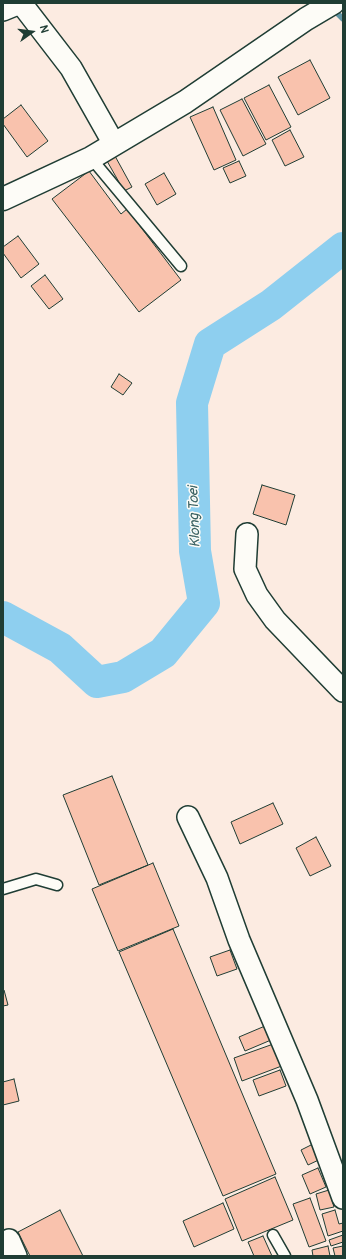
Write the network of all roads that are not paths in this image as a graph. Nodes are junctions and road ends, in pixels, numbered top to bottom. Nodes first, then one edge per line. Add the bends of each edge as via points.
1 (20, 3) edge
2 (333, 3) edge
3 (3, 10) edge
4 (114, 144) junction
5 (91, 158) junction
6 (3, 199) edge
7 (181, 266) dead end
8 (247, 534) dead end
9 (343, 691) edge
10 (188, 817) dead end
11 (57, 885) dead end
12 (3, 889) edge
13 (343, 1198) edge
14 (273, 1235) dead end
15 (285, 1256) edge

1 - 3 street
1 - 4 street via 71,68
2 - 4 street via 185,102
4 - 5 street
5 - 6 street
5 - 7 lane
8 - 9 street via 245,569 257,595 275,620
10 - 13 street via 217,878 239,940 307,1100
11 - 12 lane via 36,879
14 - 15 lane

